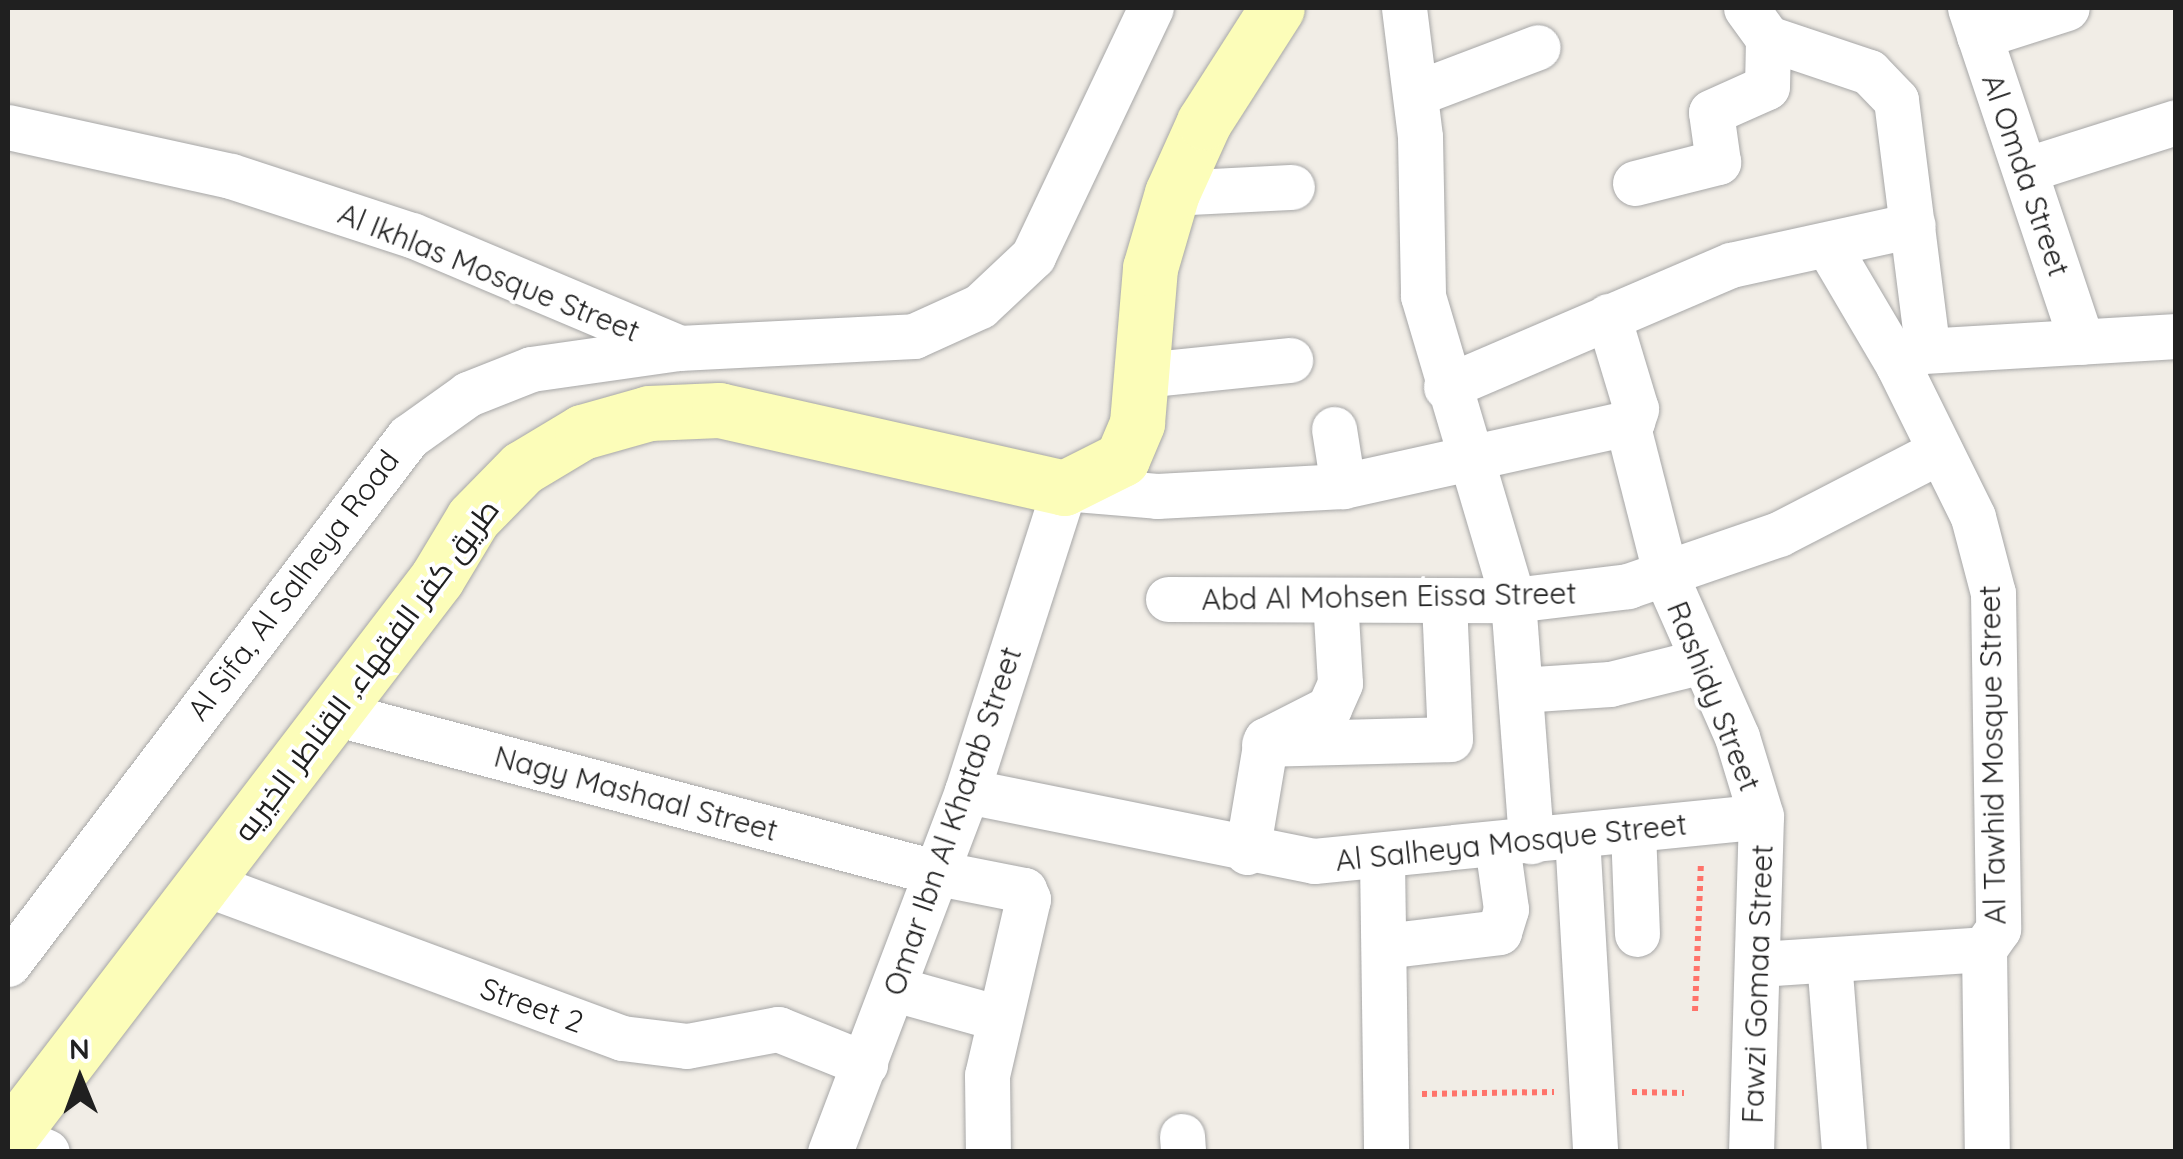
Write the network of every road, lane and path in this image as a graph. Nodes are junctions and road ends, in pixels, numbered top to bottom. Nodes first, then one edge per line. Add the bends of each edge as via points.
1 (1151, 8) edge
2 (1277, 8) edge
3 (1404, 8) edge
4 (2067, 8) edge
5 (1975, 22) edge
6 (1757, 23) edge
7 (1538, 47) dead end
8 (1417, 93) junction
9 (2176, 122) edge
10 (8, 127) edge
11 (2025, 170) junction
12 (1634, 183) dead end
13 (1292, 187) dead end
14 (1172, 194) junction
15 (1913, 225) junction
16 (1828, 246) junction
17 (1608, 316) junction
18 (2176, 336) edge
19 (2082, 342) junction
20 (679, 348) junction
21 (1912, 358) junction
22 (1290, 360) dead end
23 (1142, 374) junction
24 (1446, 388) junction
25 (1627, 423) junction
26 (1334, 429) dead end
27 (1940, 450) junction
28 (1468, 459) junction
29 (1343, 486) junction
30 (1064, 488) junction
31 (1666, 576) junction
32 (1168, 600) dead end
33 (1335, 600) junction
34 (1444, 600) junction
35 (1513, 600) junction
36 (1703, 660) junction
37 (1520, 690) junction
38 (334, 713) junction
39 (1264, 744) junction
40 (967, 791) junction
41 (1761, 816) junction
42 (1702, 822) junction
43 (1633, 830) junction
44 (1577, 836) junction
45 (1514, 843) junction
46 (1247, 852) junction
47 (1382, 859) junction
48 (938, 874) junction
49 (206, 884) junction
50 (1637, 934) dead end
51 (1384, 946) junction
52 (1984, 949) junction
53 (1830, 960) junction
54 (8, 964) edge
55 (1759, 964) junction
56 (894, 989) junction
57 (1696, 1011) dead end
58 (996, 1016) junction
59 (865, 1064) junction
60 (1592, 1091) junction
61 (1684, 1093) dead end
62 (1386, 1095) junction
63 (21, 1142) edge
64 (830, 1152) edge
65 (988, 1152) edge
66 (1386, 1152) edge
67 (1595, 1152) edge
68 (1751, 1152) edge
69 (1844, 1152) edge
70 (1987, 1152) edge

1 - 20 street, Al Sifa, Al Salheya Road via 1033,256 980,306 914,336
2 - 14 street via 1204,122
3 - 8 street
4 - 5 street
5 - 11 street, Al Omda Street
6 - 12 street via 1767,87 1711,112 1718,162
6 - 15 street, Al Tawhid Mosque Street via 1890,88
7 - 8 street
8 - 24 street via 1418,259
9 - 11 street
10 - 20 street, Al Ikhlas Mosque Street via 231,176 394,229
11 - 19 street, Al Omda Street
13 - 14 street
14 - 23 street via 1150,268
15 - 16 street
15 - 21 street, Al Tawhid Mosque Street
16 - 17 street via 1730,266
16 - 21 street
17 - 24 street
17 - 25 street, Rashidy Street via 1636,409
18 - 19 street
19 - 21 street
20 - 54 street, Al Sifa, Al Salheya Road via 499,380 408,437
21 - 27 street, Al Tawhid Mosque Street
22 - 23 street
23 - 30 street via 1138,423 1122,458
24 - 28 street
25 - 28 street
25 - 31 street, Rashidy Street
26 - 29 street
27 - 31 street, Abd Al Mohsen Eissa Street via 1779,534
27 - 52 street, Al Tawhid Mosque Street via 1973,517 1994,593 1998,928
28 - 29 street
28 - 35 street
29 - 30 street via 1213,495
30 - 38 street, طريق كفر الفقهاء, القناطر الخيريه via 719,410 648,413 582,432 522,468 473,518 437,578
30 - 40 street, Omar Ibn Al Khatab Street
31 - 35 street, Abd Al Mohsen Eissa Street
31 - 36 street, Rashidy Street
32 - 33 street, Abd Al Mohsen Eissa Street
33 - 34 street, Abd Al Mohsen Eissa Street
33 - 39 street via 1340,683 1329,708
34 - 35 street, Abd Al Mohsen Eissa Street
34 - 39 street via 1454,728 1440,742
35 - 37 street
36 - 37 street via 1610,684
36 - 41 street, Rashidy Street
37 - 45 street
38 - 48 street, Nagy Mashaal Street
38 - 49 street, طريق كفر الفقهاء, القناطر الخيريه
39 - 46 street
40 - 46 street, Al Salheya Mosque Street
40 - 48 street, Omar Ibn Al Khatab Street
41 - 42 street, Al Salheya Mosque Street
41 - 55 street, Fawzi Gomaa Street
42 - 43 street, Al Salheya Mosque Street
42 - 57 path
43 - 44 street, Al Salheya Mosque Street
43 - 50 street
44 - 45 street, Al Salheya Mosque Street
44 - 60 street
45 - 47 street, Al Salheya Mosque Street
45 - 51 street via 1504,928
46 - 47 street, Al Salheya Mosque Street via 1314,861
47 - 51 street
48 - 56 street, Omar Ibn Al Khatab Street
48 - 58 street, Nagy Mashaal Street via 1026,892
49 - 59 street, Street 2 via 622,1038 687,1046 778,1028
49 - 63 street, طريق كفر الفقهاء, القناطر الخيريه
51 - 62 street
52 - 53 street
52 - 70 street, Al Tawhid Mosque Street
53 - 55 street
53 - 69 street
55 - 68 street, Fawzi Gomaa Street
56 - 58 street
56 - 59 street, Omar Ibn Al Khatab Street
58 - 65 street via 987,1075
59 - 64 street, Omar Ibn Al Khatab Street
60 - 61 path
60 - 62 path
60 - 67 street
62 - 66 street

